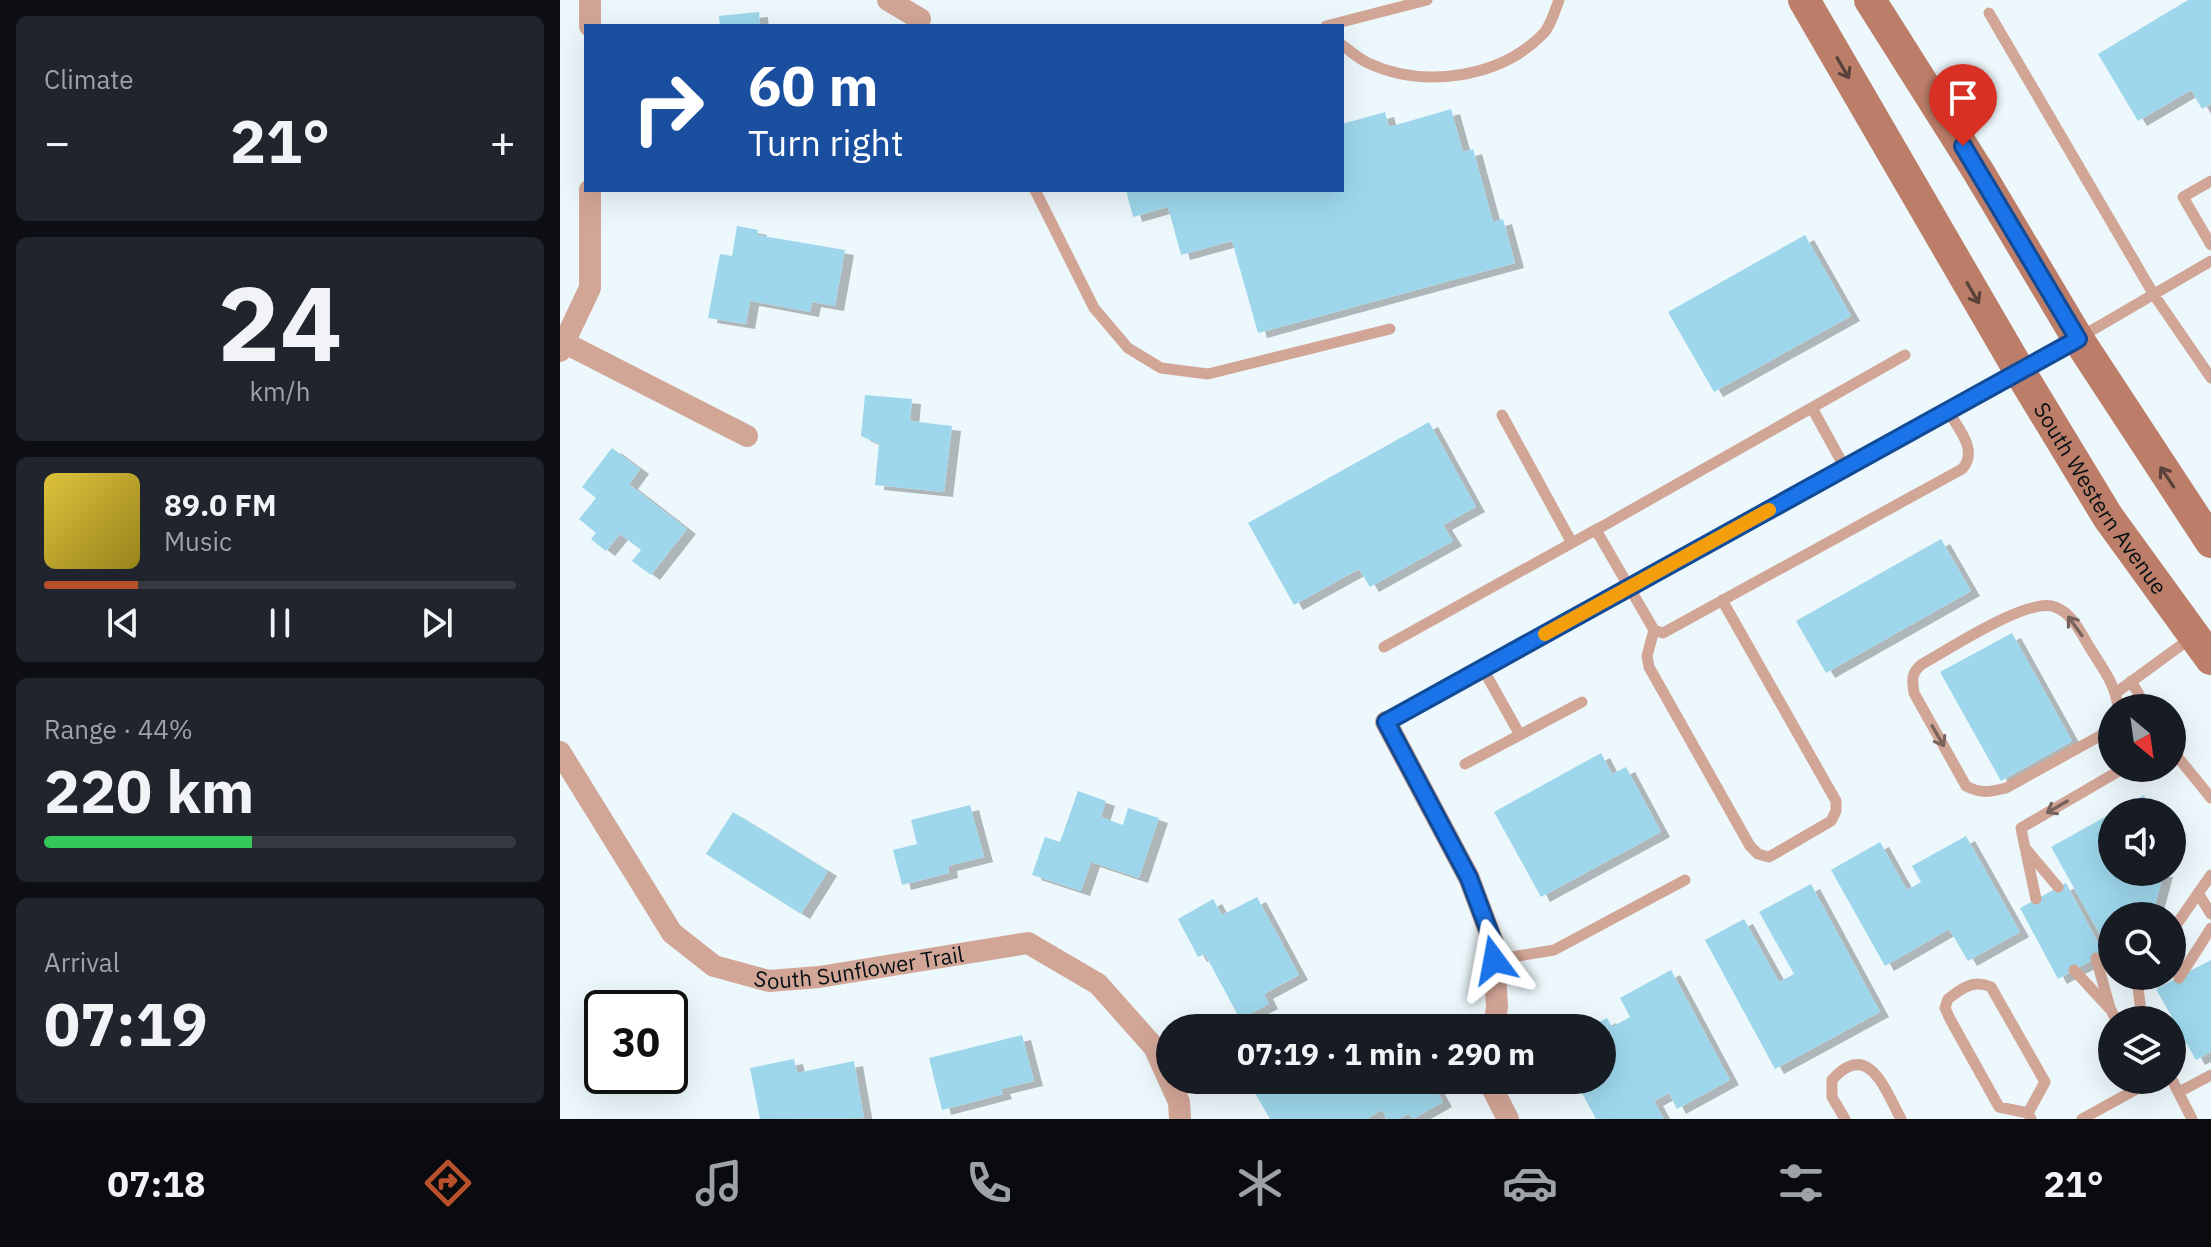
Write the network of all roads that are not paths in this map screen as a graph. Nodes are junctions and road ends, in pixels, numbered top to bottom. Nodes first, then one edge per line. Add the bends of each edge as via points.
1 (590, 0) edge
2 (888, 0) edge
3 (1427, 0) edge
4 (1559, 0) edge
5 (1804, 0) edge
6 (1870, 0) edge
7 (1989, 13) dead end
8 (926, 22) edge
9 (590, 24) edge
10 (1334, 24) edge
11 (1344, 46) edge
12 (2211, 181) edge
13 (590, 192) edge
14 (1036, 192) edge
15 (2211, 245) edge
16 (2211, 261) edge
17 (2154, 295) junction
18 (1390, 329) dead end
19 (2078, 339) junction
20 (563, 347) edge
21 (1905, 355) dead end
22 (2020, 372) junction
23 (2211, 378) edge
24 (1812, 408) junction
25 (1948, 411) junction
26 (1502, 415) dead end
27 (747, 436) dead end
28 (1845, 468) junction
29 (1597, 529) junction
30 (2211, 542) edge
31 (1572, 543) junction
32 (1629, 587) junction
33 (1722, 600) junction
34 (1654, 630) junction
35 (1384, 647) dead end
36 (2202, 647) edge
37 (1483, 669) junction
38 (2131, 681) junction
39 (2117, 692) joint
40 (2139, 694) edge
41 (1582, 702) dead end
42 (1386, 722) joint
43 (1520, 735) junction
44 (2098, 737) edge
45 (560, 752) edge
46 (1465, 764) dead end
47 (2186, 767) edge
48 (2100, 782) edge
49 (2211, 798) edge
50 (2025, 848) junction
51 (2211, 875) edge
52 (1685, 880) dead end
53 (2058, 887) dead end
54 (2198, 893) junction
55 (2036, 899) dead end
56 (2186, 911) edge
57 (2211, 914) edge
58 (2211, 928) edge
59 (2096, 958) dead end
60 (1494, 960) junction
61 (2186, 967) edge
62 (2074, 970) dead end
63 (2108, 1006) edge
64 (2109, 1006) edge
65 (1496, 1014) edge
66 (2211, 1075) edge
67 (2186, 1088) edge
68 (1495, 1094) edge
69 (2126, 1094) edge
70 (2180, 1094) edge
71 (2030, 1116) edge
72 (1180, 1119) edge
73 (1508, 1119) edge
74 (1845, 1119) edge
75 (1901, 1119) edge
76 (2082, 1119) edge
77 (2192, 1119) edge

1 - 9 street
2 - 8 street
3 - 10 lane
4 - 11 lane via 1546,32 1513,57 1479,71 1445,77 1406,75 1367,63
5 -> 22 main road, South Western Avenue
6 - 19 main road
7 - 17 lane
12 - 15 lane via 2183,197
13 - 20 street via 590,288
14 - 18 lane via 1094,308 1128,348 1161,368 1208,374
16 - 17 lane
17 - 19 lane
17 - 23 lane
19 - 22 lane
30 -> 19 main road
20 - 27 street
21 - 24 lane
22 - 25 lane
22 - 36 main road, South Western Avenue via 2108,517
24 - 28 lane
24 - 29 lane
25 - 28 lane
25 - 33 lane via 1970,451 1962,469
26 - 31 lane
28 - 32 lane
29 - 31 lane
29 - 32 lane
31 - 35 lane
32 - 34 lane
32 - 37 lane
33 - 34 lane via 1663,633
33 - 34 lane via 1836,801 1831,821 1769,857 1750,846 1649,667
36 - 38 lane
37 - 42 lane
37 - 43 lane
38 - 39 lane
38 - 40 lane
39 -> 44 lane via 2074,622 2045,604 2006,618 1915,670 1914,693 1966,786 1975,791 2006,788
41 - 43 lane
42 - 60 street via 1469,878 1493,942
43 - 46 lane
45 - 72 street, South Sunflower Trail via 672,933 714,966 769,981 1028,943 1098,984 1154,1047 1179,1102
47 - 49 lane
48 -> 50 lane via 2021,828
50 - 53 lane
50 - 55 lane
51 - 54 lane
52 - 60 lane via 1554,950
54 - 56 lane
54 - 57 lane
58 - 61 lane
59 - 64 lane
60 - 65 street
62 - 63 lane
66 - 67 lane
68 - 73 street
69 - 76 lane
70 - 77 lane
71 - 71 lane via 1999,1107 1945,1008 1948,999 1971,984 1991,987 2045,1082
74 - 75 lane via 1832,1097 1832,1080 1848,1067 1867,1065

